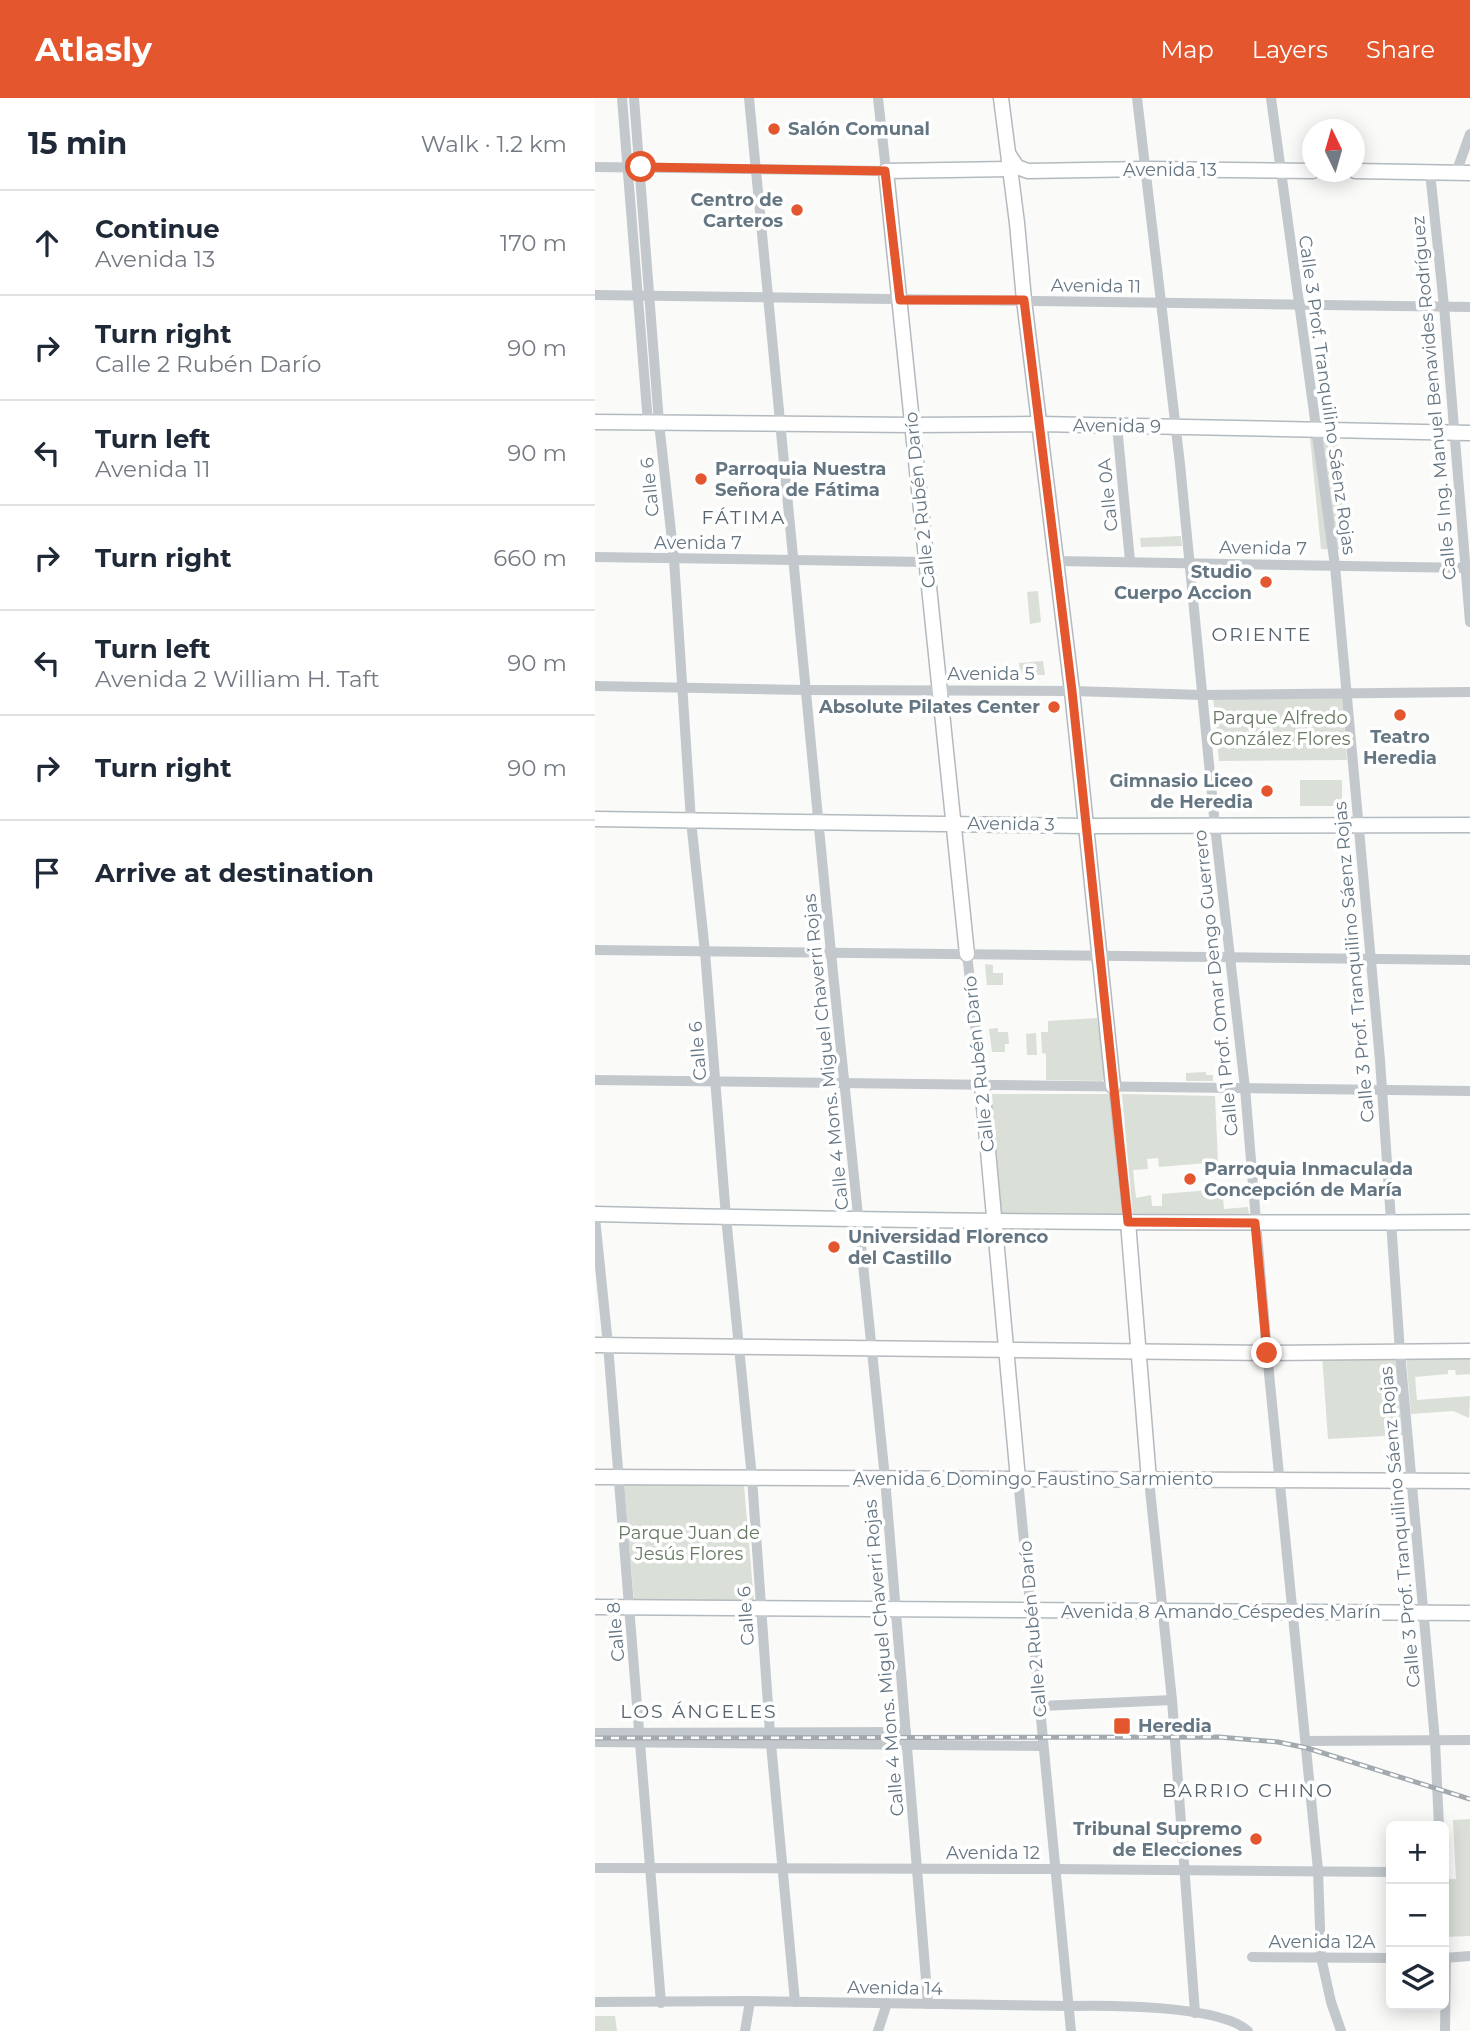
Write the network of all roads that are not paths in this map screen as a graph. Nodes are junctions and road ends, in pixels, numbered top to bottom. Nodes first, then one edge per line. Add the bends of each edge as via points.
1 (622, 98) edge
2 (634, 98) edge
3 (749, 98) edge
4 (878, 98) edge
5 (1001, 98) edge
6 (1137, 98) edge
7 (1271, 98) edge
8 (1470, 134) edge
9 (1008, 153) junction
10 (595, 167) edge
11 (628, 167) junction
12 (641, 167) junction
13 (1010, 169) junction
14 (1146, 169) junction
15 (756, 170) junction
16 (1279, 170) junction
17 (885, 171) junction
18 (1028, 171) junction
19 (1302, 171) edge
20 (1365, 171) edge
21 (1430, 172) junction
22 (1463, 173) edge
23 (1012, 185) junction
24 (595, 295) edge
25 (637, 295) junction
26 (650, 296) junction
27 (769, 298) junction
28 (900, 300) junction
29 (1024, 300) junction
30 (1163, 303) junction
31 (1299, 305) junction
32 (1444, 306) junction
33 (1470, 307) edge
34 (595, 422) edge
35 (653, 423) junction
36 (781, 424) junction
37 (1039, 424) junction
38 (912, 425) junction
39 (1117, 426) junction
40 (1176, 427) junction
41 (1317, 430) junction
42 (1453, 433) junction
43 (1470, 433) edge
44 (595, 557) edge
45 (674, 559) junction
46 (793, 559) junction
47 (1056, 561) junction
48 (1130, 561) junction
49 (926, 562) junction
50 (1190, 563) junction
51 (1335, 566) junction
52 (1468, 568) edge
53 (1470, 622) edge
54 (595, 686) edge
55 (683, 687) junction
56 (806, 690) junction
57 (940, 690) junction
58 (1072, 691) junction
59 (1470, 692) edge
60 (1346, 693) junction
61 (1203, 695) junction
62 (595, 819) edge
63 (691, 821) junction
64 (819, 823) junction
65 (954, 824) junction
66 (1357, 825) junction
67 (1470, 825) edge
68 (1086, 826) junction
69 (1215, 826) junction
70 (595, 950) edge
71 (705, 951) junction
72 (831, 953) junction
73 (967, 954) junction
74 (1100, 956) junction
75 (1229, 957) junction
76 (1371, 959) junction
77 (1470, 960) edge
78 (595, 1080) edge
79 (716, 1082) junction
80 (844, 1083) junction
81 (982, 1085) junction
82 (1113, 1086) junction
83 (1245, 1088) junction
84 (1382, 1089) junction
85 (1470, 1091) edge
86 (595, 1216) edge
87 (726, 1217) junction
88 (858, 1219) junction
89 (995, 1221) junction
90 (1128, 1222) junction
91 (1391, 1222) junction
92 (1470, 1222) edge
93 (1255, 1223) junction
94 (601, 1345) edge
95 (738, 1346) junction
96 (871, 1348) junction
97 (1005, 1351) junction
98 (1470, 1351) edge
99 (1139, 1352) junction
100 (1400, 1352) junction
101 (1267, 1353) junction
102 (595, 1477) edge
103 (619, 1477) junction
104 (752, 1478) junction
105 (884, 1478) junction
106 (1018, 1479) junction
107 (1149, 1480) junction
108 (1281, 1480) junction
109 (1413, 1481) junction
110 (1470, 1481) edge
111 (595, 1607) edge
112 (629, 1607) junction
113 (761, 1608) junction
114 (895, 1609) junction
115 (1164, 1610) junction
116 (1032, 1611) junction
117 (1294, 1612) junction
118 (1425, 1613) junction
119 (1470, 1613) edge
120 (1172, 1700) junction
121 (1041, 1706) junction
122 (595, 1733) edge
123 (640, 1738) junction
124 (771, 1738) junction
125 (906, 1738) junction
126 (1470, 1740) edge
127 (1306, 1741) junction
128 (1436, 1741) junction
129 (595, 1742) edge
130 (1043, 1746) junction
131 (1439, 1821) edge
132 (650, 1867) junction
133 (595, 1868) edge
134 (783, 1868) junction
135 (917, 1869) junction
136 (1056, 1869) junction
137 (1184, 1870) junction
138 (1318, 1870) junction
139 (1386, 1872) edge
140 (1470, 1956) edge
141 (1252, 1957) dead end
142 (1321, 1957) junction
143 (1386, 1958) edge
144 (1449, 1958) edge
145 (750, 2001) junction
146 (795, 2002) junction
147 (595, 2003) edge
148 (661, 2003) junction
149 (887, 2003) junction
150 (928, 2004) junction
151 (1068, 2006) junction
152 (1445, 2010) edge
153 (1195, 2013) junction
154 (745, 2031) edge
155 (879, 2031) edge
156 (1071, 2031) edge
157 (1248, 2031) edge
158 (1341, 2031) edge
159 (1445, 2031) edge

1 - 11 street, Calle 6
2 - 12 street, Calle 6
3 - 15 street, Calle 4 Mons. Miguel Chaverri Rojas
4 - 17 street, Calle 2 Rubén Darío
5 - 9 main road
6 - 14 street, Calle 1 Prof. Omar Dengo Guerrero
7 - 16 street, Calle 3 Prof. Tranquilino Sáenz Rojas
8 - 22 street
9 - 13 main road
9 - 18 main road via 1017,167
10 - 11 street
11 - 12 street
11 - 25 street, Calle 6
12 - 15 street
12 - 26 street, Calle 6
13 - 17 main road
13 - 23 main road
14 - 16 main road, Avenida 13
14 - 18 main road, Avenida 13
14 - 30 street, Calle 1 Prof. Omar Dengo Guerrero
15 - 17 street
15 - 27 street, Calle 4 Mons. Miguel Chaverri Rojas
16 - 19 main road, Avenida 13
16 - 31 street, Calle 3 Prof. Tranquilino Sáenz Rojas
17 - 28 main road, Calle 2 Rubén Darío
18 - 23 main road via 1017,175
20 - 21 main road
21 - 22 main road
21 - 32 street, Calle 5 Ing. Manuel Benavides Rodríguez
23 - 29 main road
24 - 25 street, Avenida 11
25 - 26 street, Avenida 11
25 - 35 street, Calle 6
26 - 27 street, Avenida 11
26 - 35 street, Calle 6
27 - 28 street, Avenida 11
27 - 36 street, Calle 4 Mons. Miguel Chaverri Rojas
28 - 29 street, Avenida 11
28 - 38 main road, Calle 2 Rubén Darío
29 - 30 street, Avenida 11
29 - 37 main road
30 - 31 street, Avenida 11
30 - 40 street, Calle 1 Prof. Omar Dengo Guerrero
31 - 32 street, Avenida 11
31 - 41 street, Calle 3 Prof. Tranquilino Sáenz Rojas
32 - 33 street, Avenida 11
32 - 42 street, Calle 5 Ing. Manuel Benavides Rodríguez
34 - 35 main road, Avenida 9
35 - 36 main road, Avenida 9
35 - 45 street, Calle 6
36 - 38 main road, Avenida 9
36 - 46 street, Calle 4 Mons. Miguel Chaverri Rojas
37 - 38 main road, Avenida 9
37 - 39 main road, Avenida 9
37 - 47 main road
38 - 49 main road, Calle 2 Rubén Darío
39 - 40 main road, Avenida 9
39 - 48 street, Calle 0A
40 - 41 main road, Avenida 9
40 - 50 street, Calle 1 Prof. Omar Dengo Guerrero
41 - 42 main road, Avenida 9
41 - 51 street, Calle 3 Prof. Tranquilino Sáenz Rojas
42 - 43 main road, Avenida 9
42 - 52 street, Calle 5 Ing. Manuel Benavides Rodríguez
44 - 45 street, Avenida 7
45 - 46 street, Avenida 7
45 - 55 street, Calle 6
46 - 49 street, Avenida 7
46 - 56 street, Calle 4 Mons. Miguel Chaverri Rojas
47 - 48 street, Avenida 7
47 - 58 main road
48 - 50 street, Avenida 7
49 - 57 main road, Calle 2 Rubén Darío
50 - 51 street, Avenida 7
50 - 61 street, Calle 1 Prof. Omar Dengo Guerrero
51 - 52 street, Avenida 7
51 - 60 street, Calle 3 Prof. Tranquilino Sáenz Rojas
52 - 53 street, Calle 5 Ing. Manuel Benavides Rodríguez
54 - 55 street, Avenida 5
55 - 56 street, Avenida 5
55 - 63 street, Calle 6
56 - 57 street, Avenida 5
56 - 64 street, Calle 4 Mons. Miguel Chaverri Rojas
57 - 58 street, Avenida 5
57 - 65 main road, Calle 2 Rubén Darío
58 - 61 street, Avenida 5
58 - 68 main road
59 - 60 street, Avenida 5
60 - 61 street, Avenida 5
60 - 66 street, Calle 3 Prof. Tranquilino Sáenz Rojas
61 - 69 street, Calle 1 Prof. Omar Dengo Guerrero
62 - 63 main road, Avenida 3
63 - 64 main road, Avenida 3
63 - 71 street, Calle 6
64 - 65 main road, Avenida 3
64 - 72 street, Calle 4 Mons. Miguel Chaverri Rojas
65 - 68 main road, Avenida 3
65 - 73 main road, Calle 2 Rubén Darío
66 - 67 main road, Avenida 3
66 - 69 main road, Avenida 3
66 - 76 street, Calle 3 Prof. Tranquilino Sáenz Rojas
68 - 69 main road, Avenida 3
68 - 74 main road
69 - 75 street, Calle 1 Prof. Omar Dengo Guerrero
70 - 71 street
71 - 72 street
71 - 79 street, Calle 6
72 - 73 street
72 - 80 street, Calle 4 Mons. Miguel Chaverri Rojas
73 - 74 street
73 - 81 street, Calle 2 Rubén Darío
74 - 75 street
74 - 82 main road
75 - 76 street
75 - 83 street, Calle 1 Prof. Omar Dengo Guerrero
76 - 77 street
76 - 84 street, Calle 3 Prof. Tranquilino Sáenz Rojas
78 - 79 street
79 - 80 street
79 - 87 street, Calle 6
80 - 81 street
80 - 88 street, Calle 4 Mons. Miguel Chaverri Rojas
81 - 82 street
81 - 89 main road, Calle 2 Rubén Darío
82 - 83 street
82 - 90 street
83 - 84 street
83 - 93 street, Calle 1 Prof. Omar Dengo Guerrero
84 - 85 street
84 - 91 street, Calle 3 Prof. Tranquilino Sáenz Rojas
86 - 87 main road
86 - 94 street, Calle 8
87 - 88 main road
87 - 95 street, Calle 6
88 - 89 main road
88 - 96 street, Calle 4 Mons. Miguel Chaverri Rojas
89 - 90 main road
89 - 97 main road, Calle 2 Rubén Darío
90 - 93 main road
90 - 99 main road
91 - 92 main road
91 - 93 main road
91 - 100 street, Calle 3 Prof. Tranquilino Sáenz Rojas
93 - 101 street, Calle 1 Prof. Omar Dengo Guerrero
94 - 95 main road
94 - 103 street, Calle 8
95 - 96 main road
95 - 104 street, Calle 6
96 - 97 main road
96 - 105 street, Calle 4 Mons. Miguel Chaverri Rojas
97 - 99 main road
97 - 106 main road, Calle 2 Rubén Darío
98 - 100 main road
99 - 101 main road
99 - 107 main road
100 - 101 main road
100 - 109 street, Calle 3 Prof. Tranquilino Sáenz Rojas
101 - 108 street, Calle 1 Prof. Omar Dengo Guerrero
102 - 103 main road, Avenida 6 Domingo Faustino Sarmiento
103 - 104 main road, Avenida 6 Domingo Faustino Sarmiento
103 - 112 street, Calle 8
104 - 105 main road, Avenida 6 Domingo Faustino Sarmiento
104 - 113 street, Calle 6
105 - 106 main road, Avenida 6 Domingo Faustino Sarmiento
105 - 114 street, Calle 4 Mons. Miguel Chaverri Rojas
106 - 107 main road, Avenida 6 Domingo Faustino Sarmiento
106 - 116 street, Calle 2 Rubén Darío
107 - 108 main road, Avenida 6 Domingo Faustino Sarmiento
107 - 115 street
108 - 109 main road, Avenida 6 Domingo Faustino Sarmiento
108 - 117 street, Calle 1 Prof. Omar Dengo Guerrero
109 - 110 main road, Avenida 6 Domingo Faustino Sarmiento
109 - 118 street, Calle 3 Prof. Tranquilino Sáenz Rojas
111 - 112 main road, Avenida 8 Amando Céspedes Marín
112 - 113 main road, Avenida 8 Amando Céspedes Marín
112 - 123 street, Calle 8
113 - 114 main road, Avenida 8 Amando Céspedes Marín
113 - 124 street, Calle 6
114 - 116 main road, Avenida 8 Amando Céspedes Marín
114 - 125 street, Calle 4 Mons. Miguel Chaverri Rojas
115 - 116 main road, Avenida 8 Amando Céspedes Marín
115 - 117 main road, Avenida 8 Amando Céspedes Marín
115 - 120 street
116 - 121 street, Calle 2 Rubén Darío
117 - 118 main road, Avenida 8 Amando Céspedes Marín
117 - 127 street, Calle 1 Prof. Omar Dengo Guerrero
118 - 119 main road, Avenida 8 Amando Céspedes Marín
118 - 128 street, Calle 3 Prof. Tranquilino Sáenz Rojas
120 - 121 street
120 - 137 street
121 - 130 street, Calle 2 Rubén Darío
122 - 123 street
123 - 124 street
123 - 129 street
123 - 132 street, Calle 8
124 - 125 street
124 - 134 street, Calle 6
125 - 130 street
125 - 135 street, Calle 4 Mons. Miguel Chaverri Rojas
126 - 128 street
127 - 128 street
127 - 138 street, Calle 1 Prof. Omar Dengo Guerrero
128 - 131 street, Calle 3 Prof. Tranquilino Sáenz Rojas
130 - 136 street, Calle 2 Rubén Darío
132 - 133 street, Avenida 12
132 - 134 street, Avenida 12
132 - 148 street, Calle 8
134 - 135 street, Avenida 12
134 - 146 street, Calle 6
135 - 136 street, Avenida 12
135 - 150 street, Calle 4 Mons. Miguel Chaverri Rojas
136 - 137 street, Avenida 12
136 - 151 street, Calle 2 Rubén Darío
137 - 138 street, Avenida 12
137 - 153 street
138 - 139 street, Avenida 12
138 - 142 street, Calle 1 Prof. Omar Dengo Guerrero
140 - 144 street
141 - 142 street, Avenida 12A
142 - 143 street, Avenida 12A
142 - 158 street, Calle 1 Prof. Omar Dengo Guerrero
145 - 146 street, Avenida 14
145 - 148 street, Avenida 14
145 - 154 street
146 - 149 street, Avenida 14
147 - 148 street, Avenida 14
149 - 150 street, Avenida 14
149 - 155 street
150 - 151 street, Avenida 14
151 - 153 street, Avenida 14 via 1119,2005
151 - 156 street, Calle 2 Rubén Darío
152 - 159 street
153 - 157 street, Avenida 14 via 1238,2023

